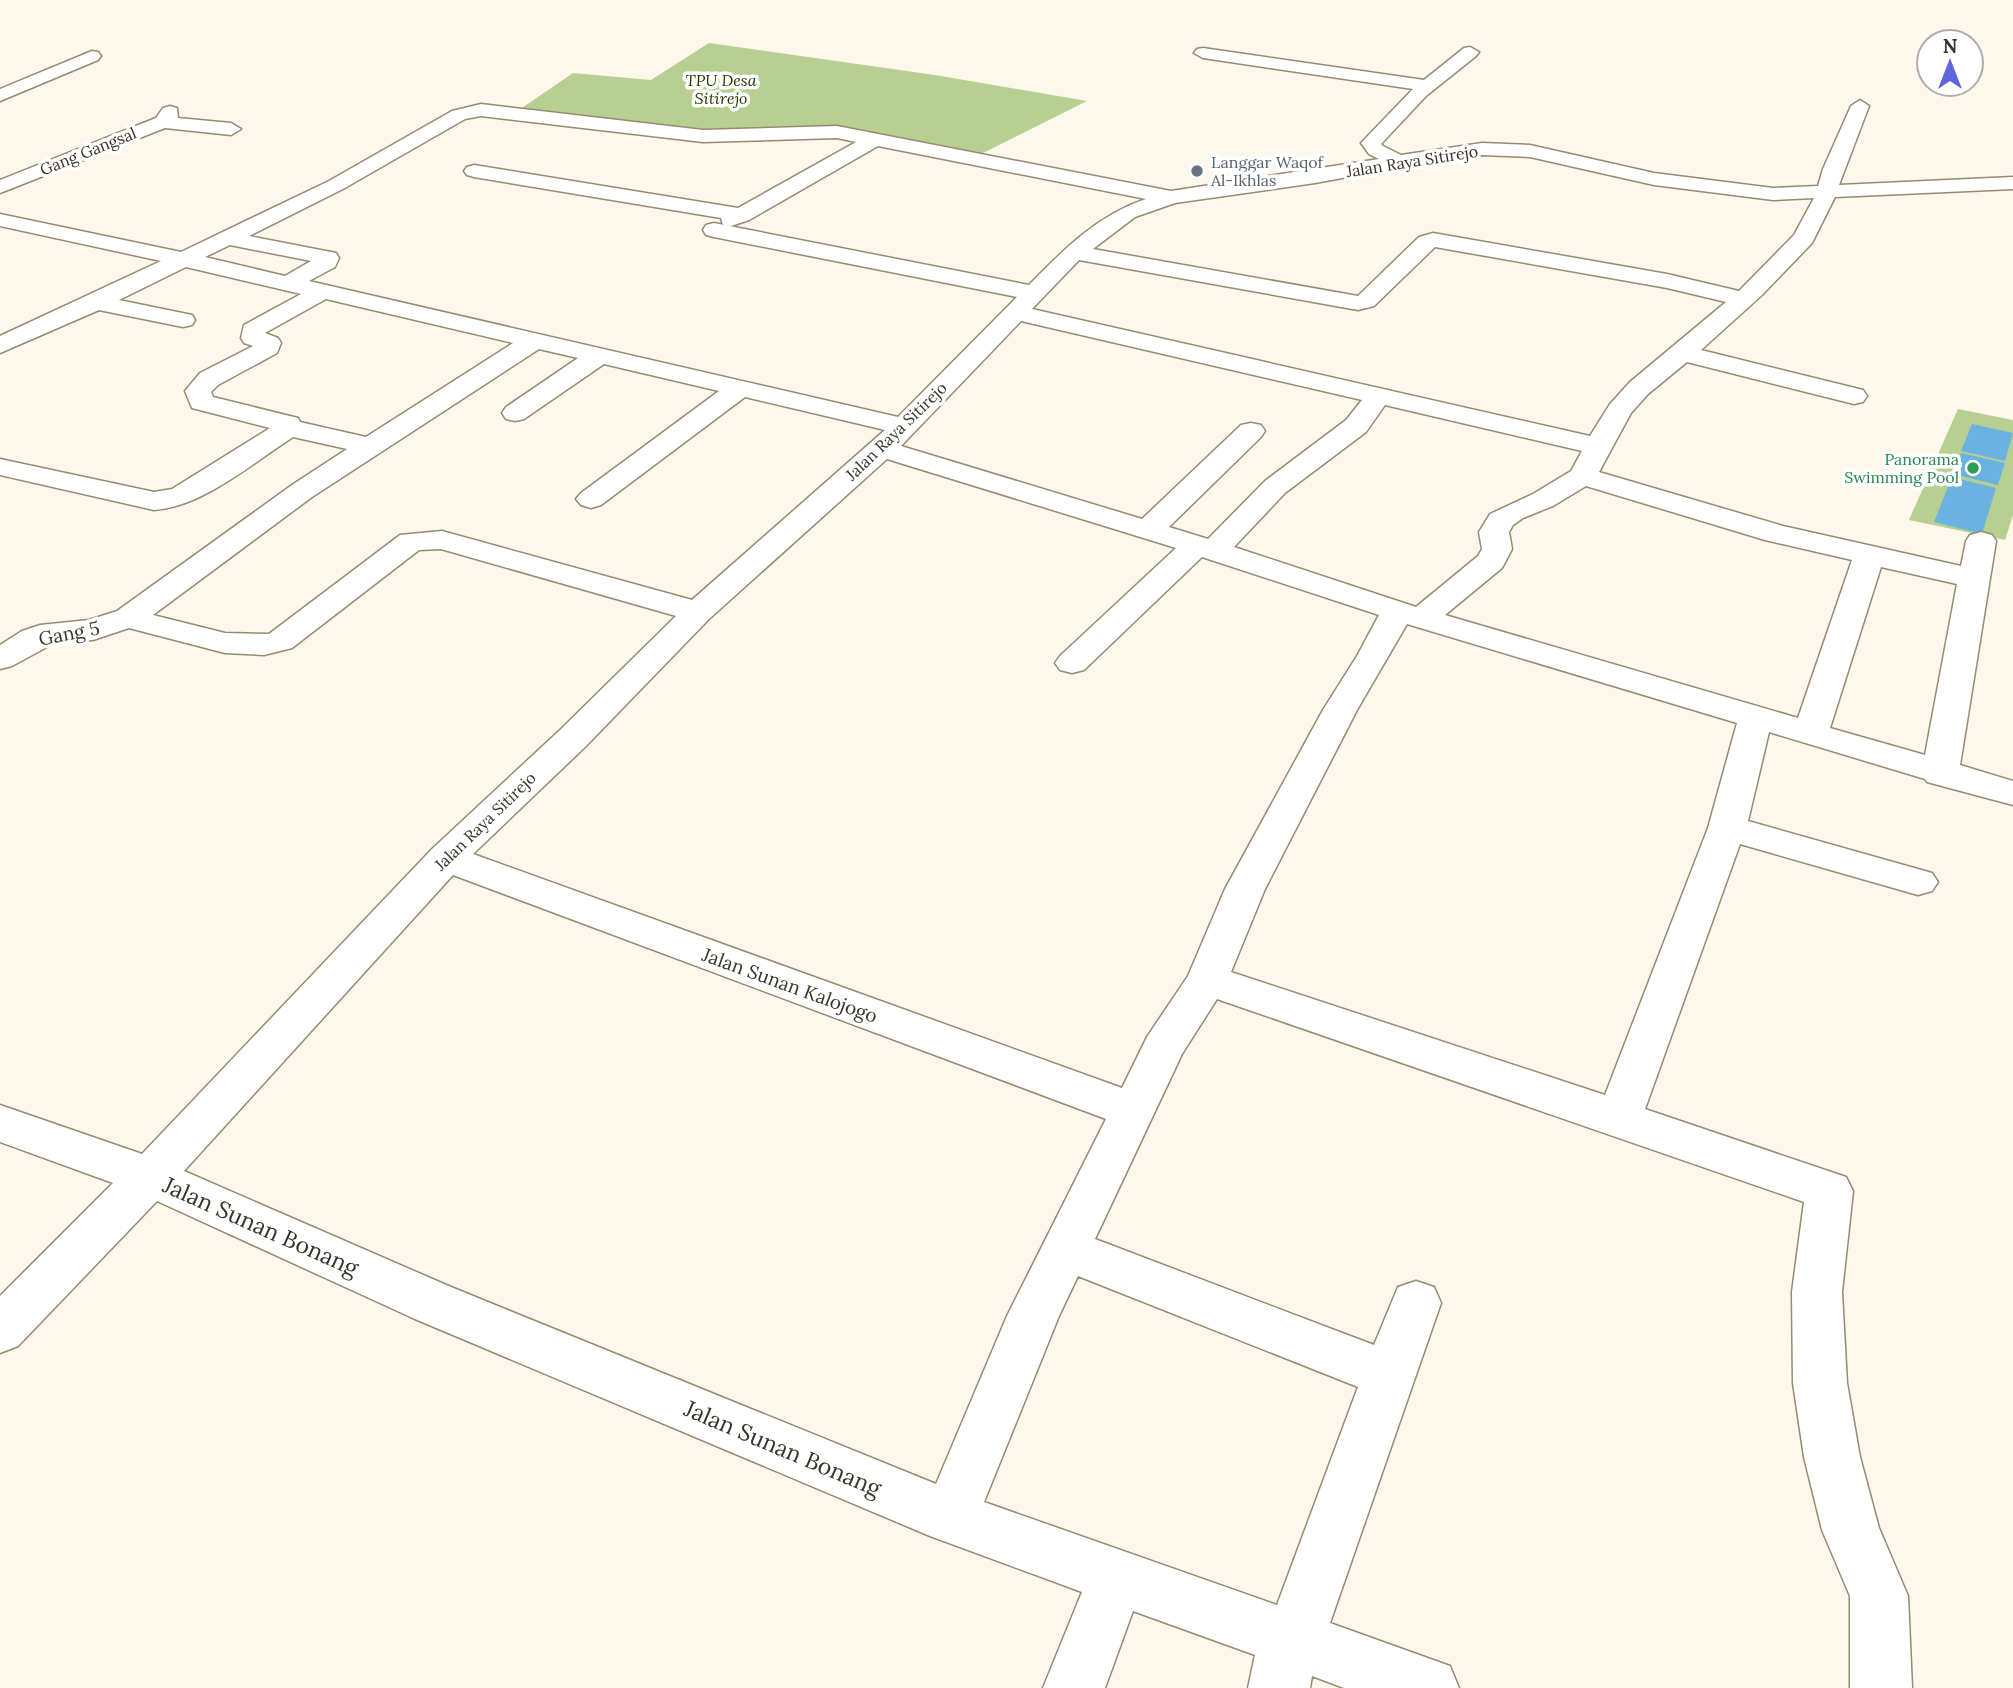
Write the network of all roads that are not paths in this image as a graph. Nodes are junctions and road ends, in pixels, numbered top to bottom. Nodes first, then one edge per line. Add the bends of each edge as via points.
1 (1470, 52) dead end
2 (1203, 53) dead end
3 (92, 56) dead end
4 (1428, 86) junction
5 (0, 96) edge
6 (1860, 106) dead end
7 (231, 129) dead end
8 (877, 138) junction
9 (1399, 162) junction
10 (474, 171) dead end
11 (2013, 183) edge
12 (0, 187) edge
13 (1827, 193) junction
14 (1172, 197) junction
15 (741, 215) junction
16 (0, 220) edge
17 (226, 238) junction
18 (1074, 252) junction
19 (182, 259) junction
20 (286, 284) junction
21 (322, 292) junction
22 (1744, 299) junction
23 (96, 302) junction
24 (1024, 302) junction
25 (183, 320) dead end
26 (0, 324) edge
27 (29, 331) junction
28 (534, 341) junction
29 (0, 345) edge
30 (1682, 353) junction
31 (599, 356) junction
32 (739, 389) junction
33 (1379, 396) junction
34 (1854, 396) dead end
35 (515, 413) dead end
36 (903, 426) junction
37 (289, 428) junction
38 (1251, 431) dead end
39 (369, 446) junction
40 (1600, 447) junction
41 (882, 449) junction
42 (0, 467) edge
43 (1582, 476) junction
44 (592, 499) dead end
45 (1148, 530) junction
46 (1981, 541) dead end
47 (1205, 548) junction
48 (1869, 556) junction
49 (1974, 578) junction
50 (698, 612) junction
51 (134, 614) junction
52 (1409, 615) junction
53 (0, 659) edge
54 (1072, 663) dead end
55 (1756, 716) junction
56 (1811, 733) junction
57 (1940, 774) junction
58 (2013, 793) edge
59 (1727, 828) junction
60 (446, 858) junction
61 (1918, 882) dead end
62 (1207, 980) junction
63 (1135, 1111) junction
64 (1619, 1118) junction
65 (0, 1123) edge
66 (150, 1177) junction
67 (1065, 1249) junction
68 (1416, 1303) dead end
69 (0, 1330) edge
70 (1389, 1375) junction
71 (950, 1517) junction
72 (1117, 1577) junction
73 (1287, 1656) edge
74 (1074, 1688) edge
75 (1428, 1688) edge
76 (1881, 1688) edge

1 - 4 street
2 - 4 street
3 - 5 street
4 - 9 street via 1371,143
6 - 13 street
7 - 12 street, Gang Gangsal via 167,117
8 - 14 street
8 - 15 street
8 - 17 street via 819,131 703,136 495,110 471,111
9 - 13 street, Jalan Raya Sitirejo via 1457,151 1511,149 1685,184 1773,194
9 - 14 street, Jalan Raya Sitirejo
10 - 15 street
11 - 13 street, Jalan Raya Sitirejo
13 - 22 street via 1804,238
14 - 18 street, Jalan Raya Sitirejo via 1127,212
15 - 24 street via 706,236
16 - 19 street
17 - 19 street
17 - 20 street via 328,260
18 - 22 street via 1358,303 1366,301 1433,240
18 - 24 street, Jalan Raya Sitirejo
19 - 20 street
19 - 23 street
20 - 21 street
21 - 28 street
21 - 37 street via 253,330 253,338 269,343 268,348 209,379 198,391 201,402 288,424
22 - 30 street
23 - 25 street
23 - 27 street
24 - 33 street
24 - 36 street, Jalan Raya Sitirejo
26 - 27 street
27 - 29 street
28 - 31 street
28 - 39 street, Gang 5
30 - 34 street
30 - 40 street via 1619,410
31 - 32 street
31 - 35 street
32 - 36 street
32 - 44 street
33 - 40 street
33 - 47 street via 1356,426
36 - 41 street, Jalan Raya Sitirejo
37 - 39 street
37 - 42 street via 170,500 154,501
38 - 45 street
39 - 51 street, Gang 5
40 - 43 street
41 - 45 street
41 - 50 street, Jalan Raya Sitirejo
43 - 48 street via 1708,515
43 - 52 street via 1501,520 1494,531 1497,549 1491,561
45 - 47 street
46 - 49 street
47 - 52 street
47 - 54 street
48 - 49 street
48 - 56 street
49 - 57 street
50 - 51 street via 428,539 411,541 281,641 269,645 240,646
50 - 60 street, Jalan Raya Sitirejo
51 - 53 street, Gang 5 via 93,630 52,632 34,638
52 - 55 street
52 - 62 street via 1374,656 1340,710 1245,889
55 - 56 street
55 - 59 street
56 - 57 street
57 - 58 street
59 - 61 street
59 - 64 street
60 - 63 street, Jalan Sunan Kalojogo
60 - 66 street, Jalan Raya Sitirejo
62 - 63 street via 1163,1049
62 - 64 street
63 - 67 street
64 - 76 street via 1829,1191 1817,1292 1820,1383 1832,1457 1851,1530 1879,1596
65 - 66 street
66 - 69 street, Jalan Raya Sitirejo
66 - 71 street, Jalan Sunan Bonang via 433,1303
67 - 70 street
67 - 71 street
68 - 70 street
70 - 73 street
71 - 72 street, Jalan Sunan Bonang
72 - 73 street, Jalan Sunan Bonang
72 - 74 street
73 - 75 street, Jalan Sunan Bonang

